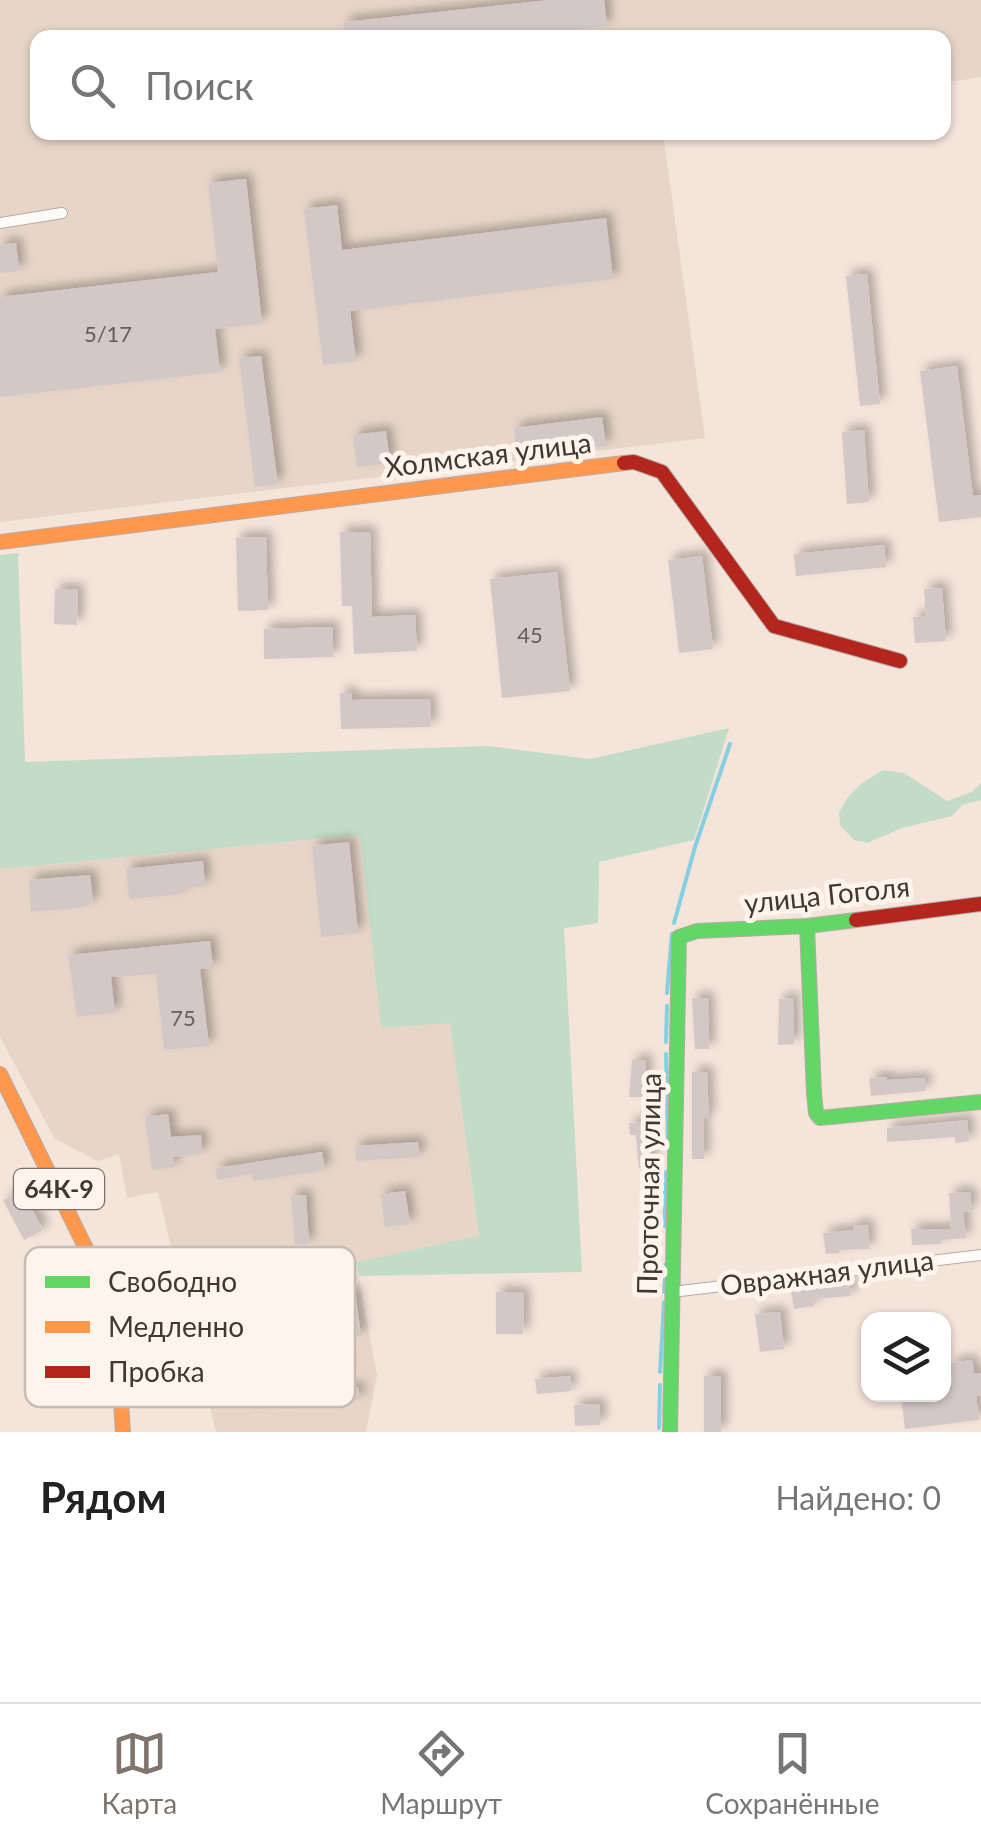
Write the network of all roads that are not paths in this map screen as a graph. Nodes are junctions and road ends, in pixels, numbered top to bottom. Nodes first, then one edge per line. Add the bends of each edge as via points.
1 (62, 213) dead end
2 (0, 223) edge
3 (0, 542) edge
4 (900, 661) dead end
5 (981, 904) edge
6 (807, 926) junction
7 (679, 937) joint
8 (0, 1074) edge
9 (981, 1102) edge
10 (85, 1247) edge
11 (981, 1255) edge
12 (672, 1292) junction
13 (122, 1407) edge
14 (123, 1432) edge
15 (670, 1432) edge

1 - 2 street
3 - 4 street, Холмская улица via 634,462 662,472 774,626
5 - 6 street, улица Гоголя
6 - 7 street, улица Гоголя
6 - 9 street via 820,1118
7 - 12 street, Проточная улица
8 - 10 street, 64К-9
11 - 12 street, Овражная улица
12 - 15 street, Проточная улица
13 - 14 street, 64К-9

